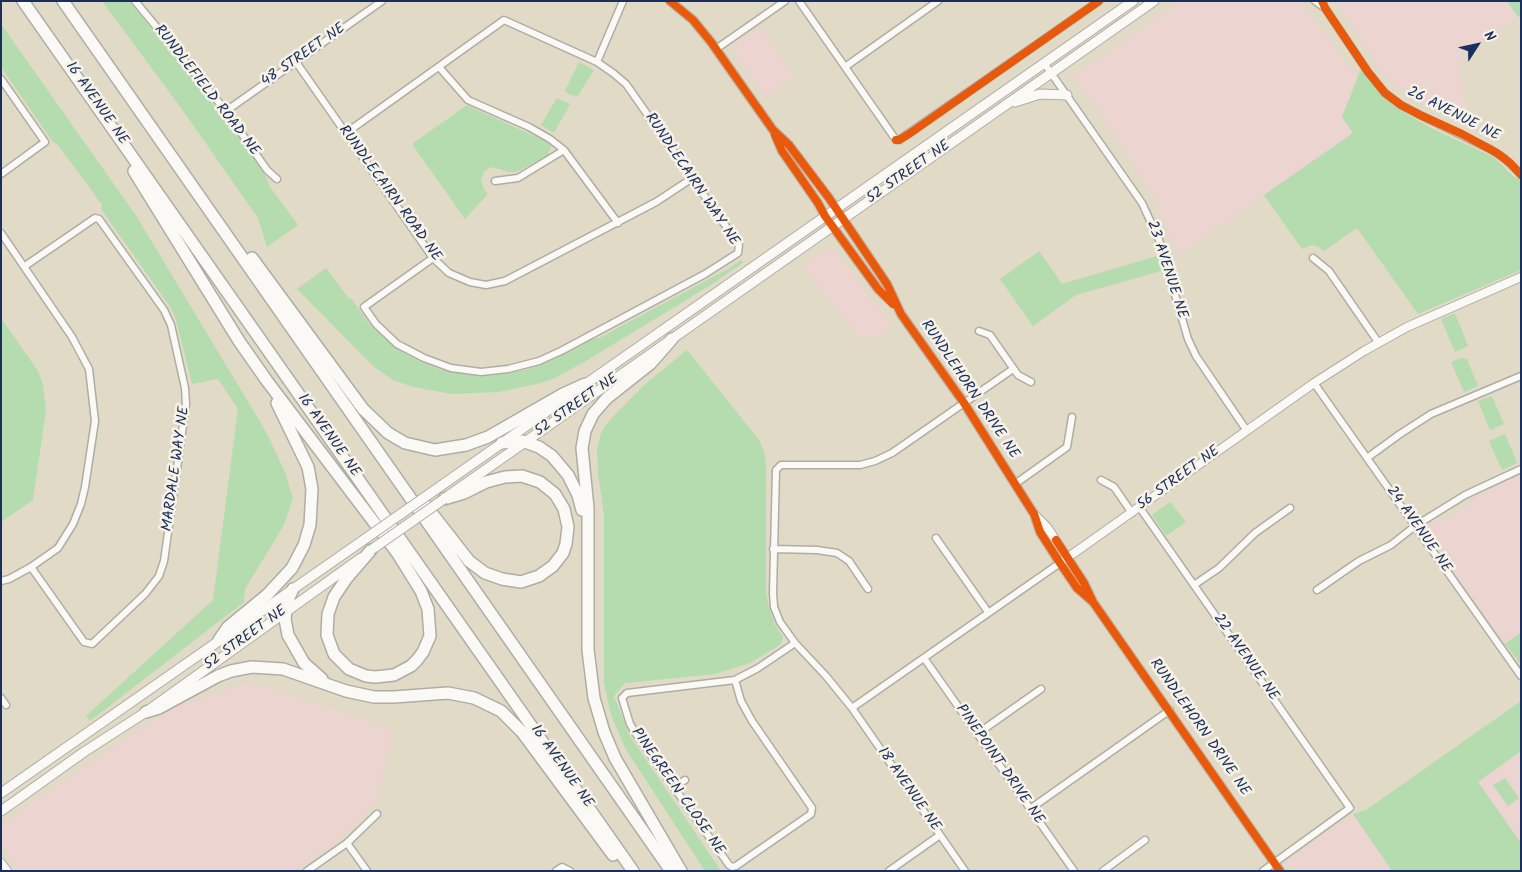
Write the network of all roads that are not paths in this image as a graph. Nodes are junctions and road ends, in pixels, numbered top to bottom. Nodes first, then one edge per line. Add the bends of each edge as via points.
1 (23, 1) edge
2 (63, 1) edge
3 (135, 1) edge
4 (382, 1) edge
5 (623, 1) edge
6 (670, 1) edge
7 (785, 1) edge
8 (799, 1) edge
9 (938, 1) edge
10 (1099, 1) edge
11 (1133, 1) edge
12 (1154, 1) edge
13 (1315, 1) edge
14 (1322, 1) edge
15 (1325, 8) junction
16 (716, 49) junction
17 (296, 62) junction
18 (596, 62) junction
19 (1044, 63) junction
20 (439, 67) junction
21 (845, 67) junction
22 (1051, 74) junction
23 (1, 79) edge
24 (1067, 95) junction
25 (1008, 104) junction
26 (226, 111) junction
27 (105, 116) junction
28 (773, 130) junction
29 (346, 133) junction
30 (564, 150) junction
31 (180, 167) junction
32 (1519, 172) dead end
33 (1, 174) edge
34 (278, 179) dead end
35 (692, 179) junction
36 (495, 181) dead end
37 (836, 208) junction
38 (825, 216) junction
39 (843, 219) junction
40 (618, 223) junction
41 (833, 226) junction
42 (1, 233) edge
43 (433, 258) junction
44 (1312, 258) dead end
45 (25, 266) junction
46 (1521, 276) edge
47 (897, 307) junction
48 (979, 331) dead end
49 (672, 339) junction
50 (1378, 342) junction
51 (1013, 368) junction
52 (1521, 376) edge
53 (267, 381) junction
54 (1031, 382) dead end
55 (1314, 383) junction
56 (585, 384) junction
57 (332, 386) junction
58 (964, 402) junction
59 (1072, 417) dead end
60 (1247, 431) junction
61 (502, 443) junction
62 (524, 443) junction
63 (1367, 458) junction
64 (1521, 469) edge
65 (1101, 480) dead end
66 (1015, 484) junction
67 (444, 499) junction
68 (1140, 508) junction
69 (1290, 508) dead end
70 (1132, 513) junction
71 (1034, 514) junction
72 (1415, 526) junction
73 (587, 532) junction
74 (936, 538) dead end
75 (773, 549) junction
76 (371, 550) junction
77 (1067, 558) junction
78 (1060, 563) junction
79 (31, 568) junction
80 (1, 581) edge
81 (1194, 585) junction
82 (868, 588) dead end
83 (294, 589) junction
84 (1317, 590) dead end
85 (1093, 602) junction
86 (285, 611) junction
87 (988, 612) junction
88 (219, 640) junction
89 (795, 643) junction
90 (924, 658) junction
91 (1521, 676) edge
92 (735, 680) junction
93 (336, 688) junction
94 (1041, 689) dead end
95 (1, 698) edge
96 (6, 705) dead end
97 (852, 708) junction
98 (1170, 710) junction
99 (146, 712) junction
100 (977, 734) junction
101 (685, 780) dead end
102 (674, 787) junction
103 (1, 793) edge
104 (1030, 809) junction
105 (1, 811) edge
106 (377, 814) dead end
107 (940, 835) junction
108 (1145, 840) dead end
109 (347, 843) junction
110 (1275, 863) junction
111 (1, 864) edge
112 (6, 871) edge
113 (307, 871) edge
114 (367, 871) edge
115 (556, 871) edge
116 (570, 871) edge
117 (625, 871) edge
118 (633, 871) edge
119 (670, 871) edge
120 (681, 871) edge
121 (889, 871) edge
122 (965, 871) edge
123 (1074, 871) edge
124 (1103, 871) edge
125 (1263, 871) edge
126 (1280, 871) edge

1 - 27 highway, 16 AVENUE NE
2 - 31 highway, 16 AVENUE NE
3 - 26 street, RUNDLEFIELD ROAD NE
4 - 17 street, 48 STREET NE
5 - 18 street
6 - 16 street, RUNDLEHORN DRIVE NE via 693,20
7 - 16 street
8 - 21 street
9 - 21 street
10 - 21 street via 900,140 896,140
11 - 19 main road, 52 STREET NE
12 - 22 main road, 52 STREET NE
13 - 15 street, 26 AVENUE NE
14 - 15 street, 26 AVENUE NE
15 - 32 street, 26 AVENUE NE via 1385,92 1413,112 1490,149
16 - 28 street, RUNDLEHORN DRIVE NE
17 - 26 street, 48 STREET NE
17 - 29 street, RUNDLECAIRN ROAD NE
18 - 20 street, RUNDLECAIRN WAY NE via 504,20
18 - 35 street, RUNDLECAIRN WAY NE via 626,84
19 - 22 street, 23 AVENUE NE
19 - 37 main road, 52 STREET NE
20 - 29 street, RUNDLECAIRN WAY NE
20 - 30 street via 468,100 529,127
22 - 24 street, 23 AVENUE NE
22 - 25 main road, 52 STREET NE
23 - 33 street via 45,142
24 - 25 main road via 1040,94
24 - 60 street, 23 AVENUE NE via 1142,202 1159,240 1188,339
25 - 39 main road, 52 STREET NE
26 - 34 street, RUNDLEFIELD ROAD NE via 267,170
27 - 53 highway via 122,151
27 - 118 highway, 16 AVENUE NE
28 - 37 street, RUNDLEHORN DRIVE NE
28 - 38 street, RUNDLEHORN DRIVE NE via 782,151
29 - 43 street, RUNDLECAIRN ROAD NE
30 - 36 street via 518,178
30 - 40 street
31 - 56 highway via 199,186 352,395 376,423 396,439 435,450 466,445 488,437
31 - 57 highway, 16 AVENUE NE
35 - 40 street, RUNDLECAIRN ROAD NE
35 - 43 street, RUNDLECAIRN WAY NE via 738,246 738,253 705,274 538,361 481,372 451,368 397,344 376,324 364,307
37 - 38 main road, 52 STREET NE
37 - 39 street, RUNDLEHORN DRIVE NE
38 - 41 street, RUNDLEHORN DRIVE NE
38 - 56 main road, 52 STREET NE
39 - 41 main road, 52 STREET NE
39 - 47 street, RUNDLEHORN DRIVE NE via 887,284
40 - 43 street, RUNDLECAIRN ROAD NE via 505,281 486,285 448,273
41 - 47 street, RUNDLEHORN DRIVE NE via 878,290
41 - 49 main road, 52 STREET NE
42 - 45 street
44 - 50 street via 1329,271
45 - 79 street via 89,368 95,421 83,496 73,524 58,548
45 - 79 street, MARDALE WAY NE via 95,218 99,219 164,310 185,388 186,404 164,561 145,594 92,644 84,642
46 - 50 street, 56 STREET NE
47 - 58 street, RUNDLEHORN DRIVE NE
48 - 51 street via 990,335
49 - 62 main road, 52 STREET NE
49 - 73 highway via 650,364 600,405 588,422 582,448
50 - 55 street, 56 STREET NE
51 - 54 street
51 - 58 street, 18 AVENUE NE
52 - 63 street via 1431,414
53 - 76 highway via 398,554 421,591 428,609 430,636 417,660 394,675 366,676 349,668 334,654 328,635 328,614 334,597
53 - 88 highway via 308,467 312,489 310,525 292,568 267,595 228,627
55 - 60 street, 56 STREET NE
55 - 63 street, 24 AVENUE NE
56 - 61 main road, 52 STREET NE
57 - 67 highway via 458,549 477,568 502,579 521,582 546,572 563,553 568,527 564,509 555,494 540,482 522,476 504,477
57 - 119 highway, 16 AVENUE NE
58 - 66 street, RUNDLEHORN DRIVE NE
58 - 75 street, 18 AVENUE NE via 892,453 875,461 781,465 776,470
59 - 66 street via 1067,447
60 - 68 street, 56 STREET NE
61 - 62 highway via 522,440
61 - 83 main road, 52 STREET NE, bridge
62 - 67 main road, 52 STREET NE
62 - 73 highway via 545,451 563,468 578,496
63 - 72 street, 24 AVENUE NE
64 - 72 street via 1465,495
65 - 70 street via 1114,487
66 - 71 street, RUNDLEHORN DRIVE NE
67 - 76 main road, 52 STREET NE, bridge
68 - 70 street, 56 STREET NE
68 - 81 street, 22 AVENUE NE
69 - 81 street
70 - 77 street, 56 STREET NE
71 - 77 street, RUNDLEHORN DRIVE NE via 1048,527
71 - 78 street, RUNDLEHORN DRIVE NE via 1040,532
72 - 84 street via 1391,545 1359,561
72 - 91 street, 24 AVENUE NE
73 - 120 highway via 588,650 597,709 622,771
74 - 87 street
75 - 82 street via 837,553 849,561
75 - 89 street, 18 AVENUE NE via 774,607
76 - 86 main road, 52 STREET NE
77 - 78 street, 56 STREET NE
77 - 85 street, RUNDLEHORN DRIVE NE
78 - 85 street, RUNDLEHORN DRIVE NE via 1077,588
78 - 87 street, 56 STREET NE
79 - 80 street
81 - 110 street, 22 AVENUE NE via 1350,808
83 - 86 highway
83 - 88 main road, 52 STREET NE
85 - 98 street, RUNDLEHORN DRIVE NE
86 - 93 highway via 286,627 298,655 311,670
86 - 99 main road, 52 STREET NE
87 - 90 street, 56 STREET NE
88 - 103 main road, 52 STREET NE
89 - 92 street, PINEGREEN CLOSE NE
89 - 97 street, 18 AVENUE NE
90 - 97 street, 56 STREET NE
90 - 100 street, PINEPOINT DRIVE NE
92 - 102 street, PINEGREEN CLOSE NE via 628,693 622,698 630,724
92 - 102 street, PINEGREEN CLOSE NE via 741,701 752,721 812,808 811,814 732,867
93 - 99 highway via 283,669 252,667 218,676
93 - 117 highway via 374,697 466,696 501,711 522,732
94 - 100 street
95 - 96 street
97 - 107 street, 18 AVENUE NE
98 - 104 street
98 - 110 street, RUNDLEHORN DRIVE NE
99 - 105 main road, 52 STREET NE
100 - 104 street, PINEPOINT DRIVE NE
101 - 102 street
104 - 123 street, PINEPOINT DRIVE NE
106 - 109 street
107 - 121 street
107 - 122 street, 18 AVENUE NE
108 - 124 street
109 - 113 street
109 - 114 street
110 - 125 street
110 - 126 street, RUNDLEHORN DRIVE NE
111 - 112 street
115 - 116 street via 562,867

